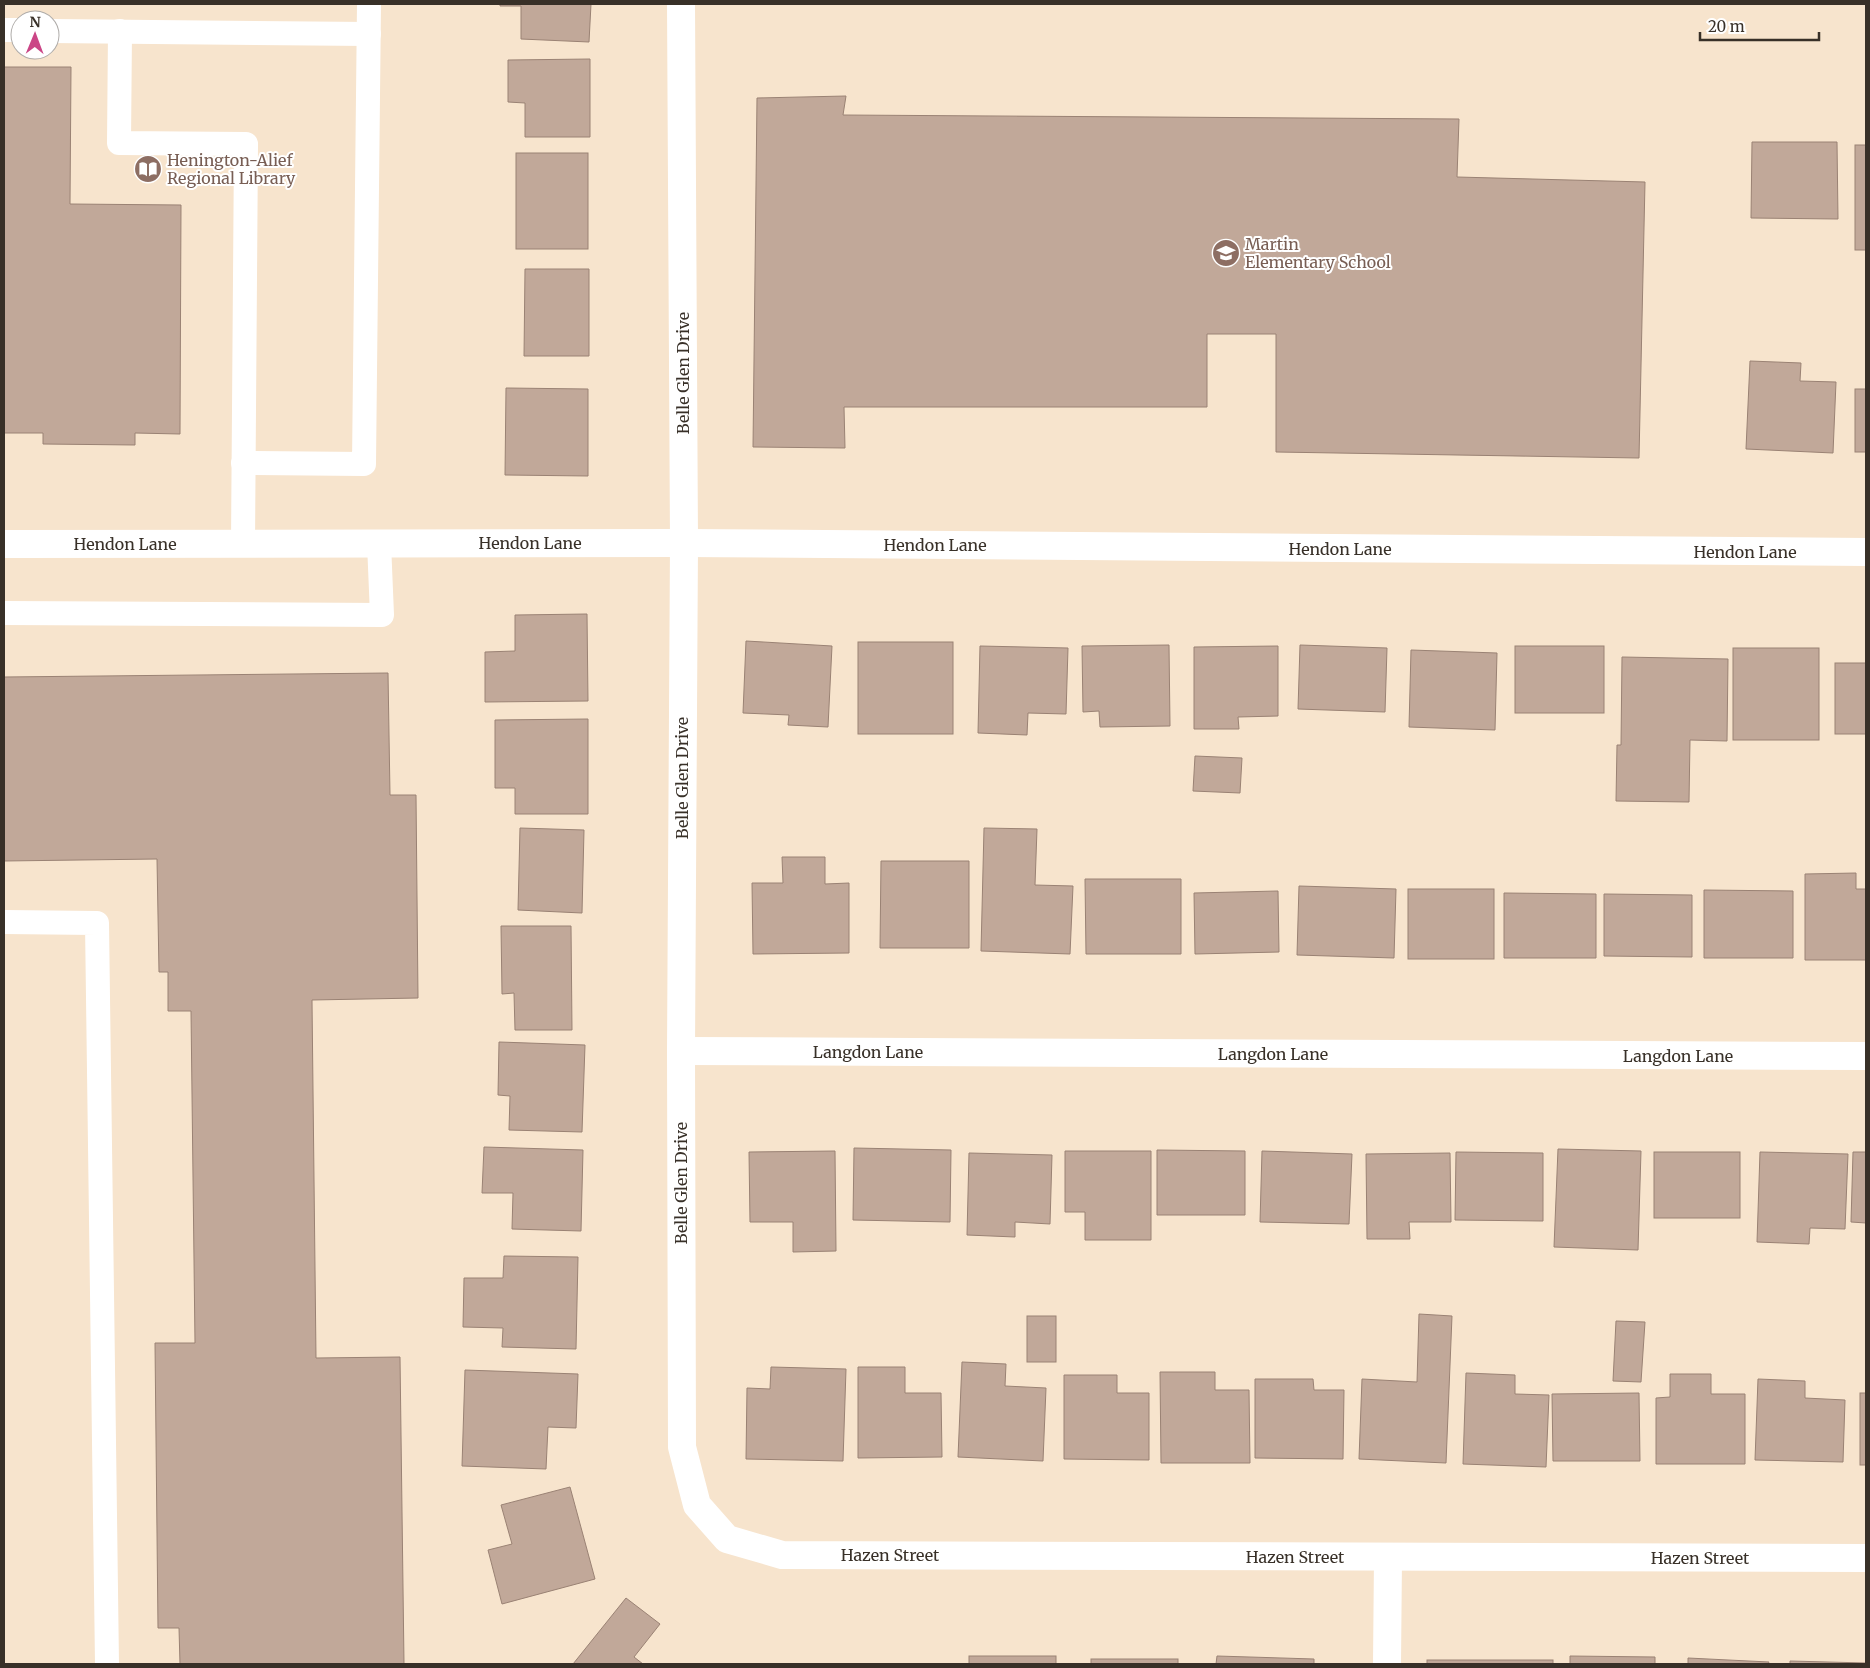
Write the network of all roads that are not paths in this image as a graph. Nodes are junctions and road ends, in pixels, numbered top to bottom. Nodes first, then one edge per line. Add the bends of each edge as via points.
1 (369, 4) edge
2 (681, 4) edge
3 (60, 31) edge
4 (120, 31) junction
5 (368, 34) junction
6 (243, 463) junction
7 (379, 543) junction
8 (684, 543) junction
9 (4, 544) edge
10 (243, 544) junction
11 (1866, 552) edge
12 (4, 613) edge
13 (4, 922) edge
14 (680, 1051) junction
15 (1866, 1056) edge
16 (727, 1539) joint
17 (1388, 1557) junction
18 (1866, 1558) edge
19 (107, 1664) edge
20 (1388, 1664) edge

1 - 5 lane
2 - 8 street, Belle Glen Drive
3 - 4 lane
4 - 5 lane
4 - 6 lane via 119,143 246,144
5 - 6 lane via 364,464
6 - 10 lane
7 - 8 street, Hendon Lane
7 - 10 street, Hendon Lane
7 - 12 lane via 382,615
8 - 11 street, Hendon Lane
8 - 14 street, Belle Glen Drive
9 - 10 street, Hendon Lane
13 - 19 lane via 97,922
14 - 15 street, Langdon Lane
14 - 16 street, Belle Glen Drive via 682,1448 697,1505
16 - 17 street, Hazen Street via 782,1555
17 - 18 street, Hazen Street
17 - 20 street

